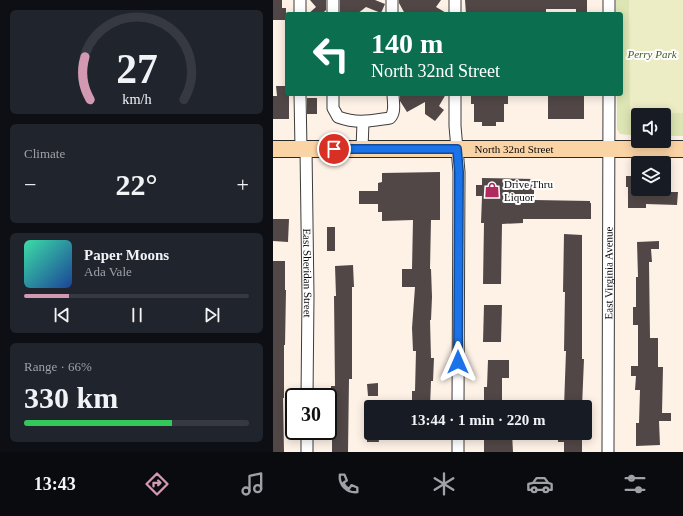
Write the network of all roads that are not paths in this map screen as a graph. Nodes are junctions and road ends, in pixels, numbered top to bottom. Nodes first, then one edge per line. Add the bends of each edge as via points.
1 (300, 0) edge
2 (333, 0) edge
3 (392, 0) edge
4 (455, 0) edge
5 (609, 0) edge
6 (300, 12) edge
7 (333, 12) edge
8 (392, 12) edge
9 (455, 12) edge
10 (609, 12) edge
11 (300, 96) edge
12 (333, 96) edge
13 (393, 96) edge
14 (455, 96) edge
15 (609, 96) edge
16 (363, 122) junction
17 (273, 149) edge
18 (303, 149) junction
19 (362, 149) junction
20 (457, 149) junction
21 (609, 149) junction
22 (683, 149) edge
23 (307, 388) edge
24 (458, 400) edge
25 (307, 440) edge
26 (458, 440) edge
27 (307, 452) edge
28 (458, 452) edge
29 (608, 452) edge

1 - 6 street
2 - 7 street
3 - 8 street
4 - 9 street
5 - 10 street
11 - 18 street, East Sheridan Street
12 - 16 street via 333,108 338,117
13 - 16 street via 393,112 390,118
14 - 20 street
15 - 21 street, East Virginia Avenue
16 - 19 street
17 - 18 main road, North 32nd Street
18 - 19 main road, North 32nd Street
18 - 23 street, East Sheridan Street via 308,296
19 - 20 main road, North 32nd Street
20 - 21 main road, North 32nd Street
20 - 24 street
21 - 22 main road, North 32nd Street
21 - 29 street, East Virginia Avenue
25 - 27 street
26 - 28 street

